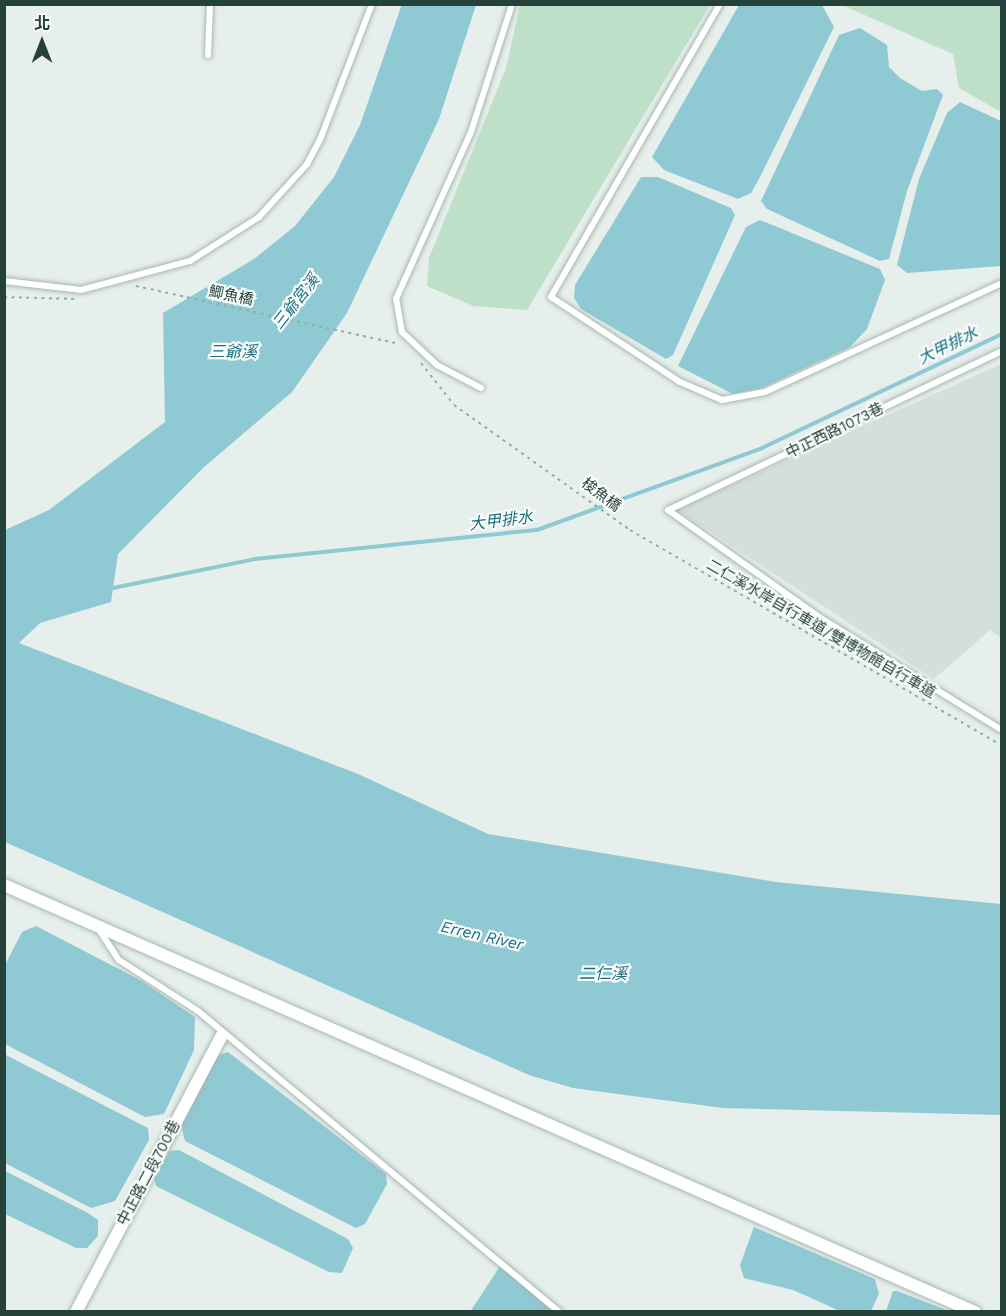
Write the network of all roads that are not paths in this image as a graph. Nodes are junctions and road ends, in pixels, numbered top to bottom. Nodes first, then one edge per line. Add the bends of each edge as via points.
1 (210, 4) edge
2 (372, 4) edge
3 (512, 4) edge
4 (720, 4) edge
5 (208, 55) dead end
6 (4, 281) edge
7 (1002, 283) edge
8 (1002, 351) edge
9 (481, 388) dead end
10 (1002, 730) edge
11 (4, 885) edge
12 (97, 927) junction
13 (222, 1035) junction
14 (76, 1311) edge
15 (559, 1311) edge
16 (975, 1311) edge

1 - 5 lane
2 - 6 lane via 320,140 280,196 227,240 190,261 81,290
3 - 9 lane via 471,132 396,299 402,332 437,365
4 - 7 lane via 551,297 680,382 722,400 765,392
8 - 10 lane, 中正西路1073巷 via 668,510 822,619
11 - 12 street
12 - 13 lane via 119,960 198,1011
12 - 16 street
13 - 14 street, 中正路二段700巷
13 - 15 lane

